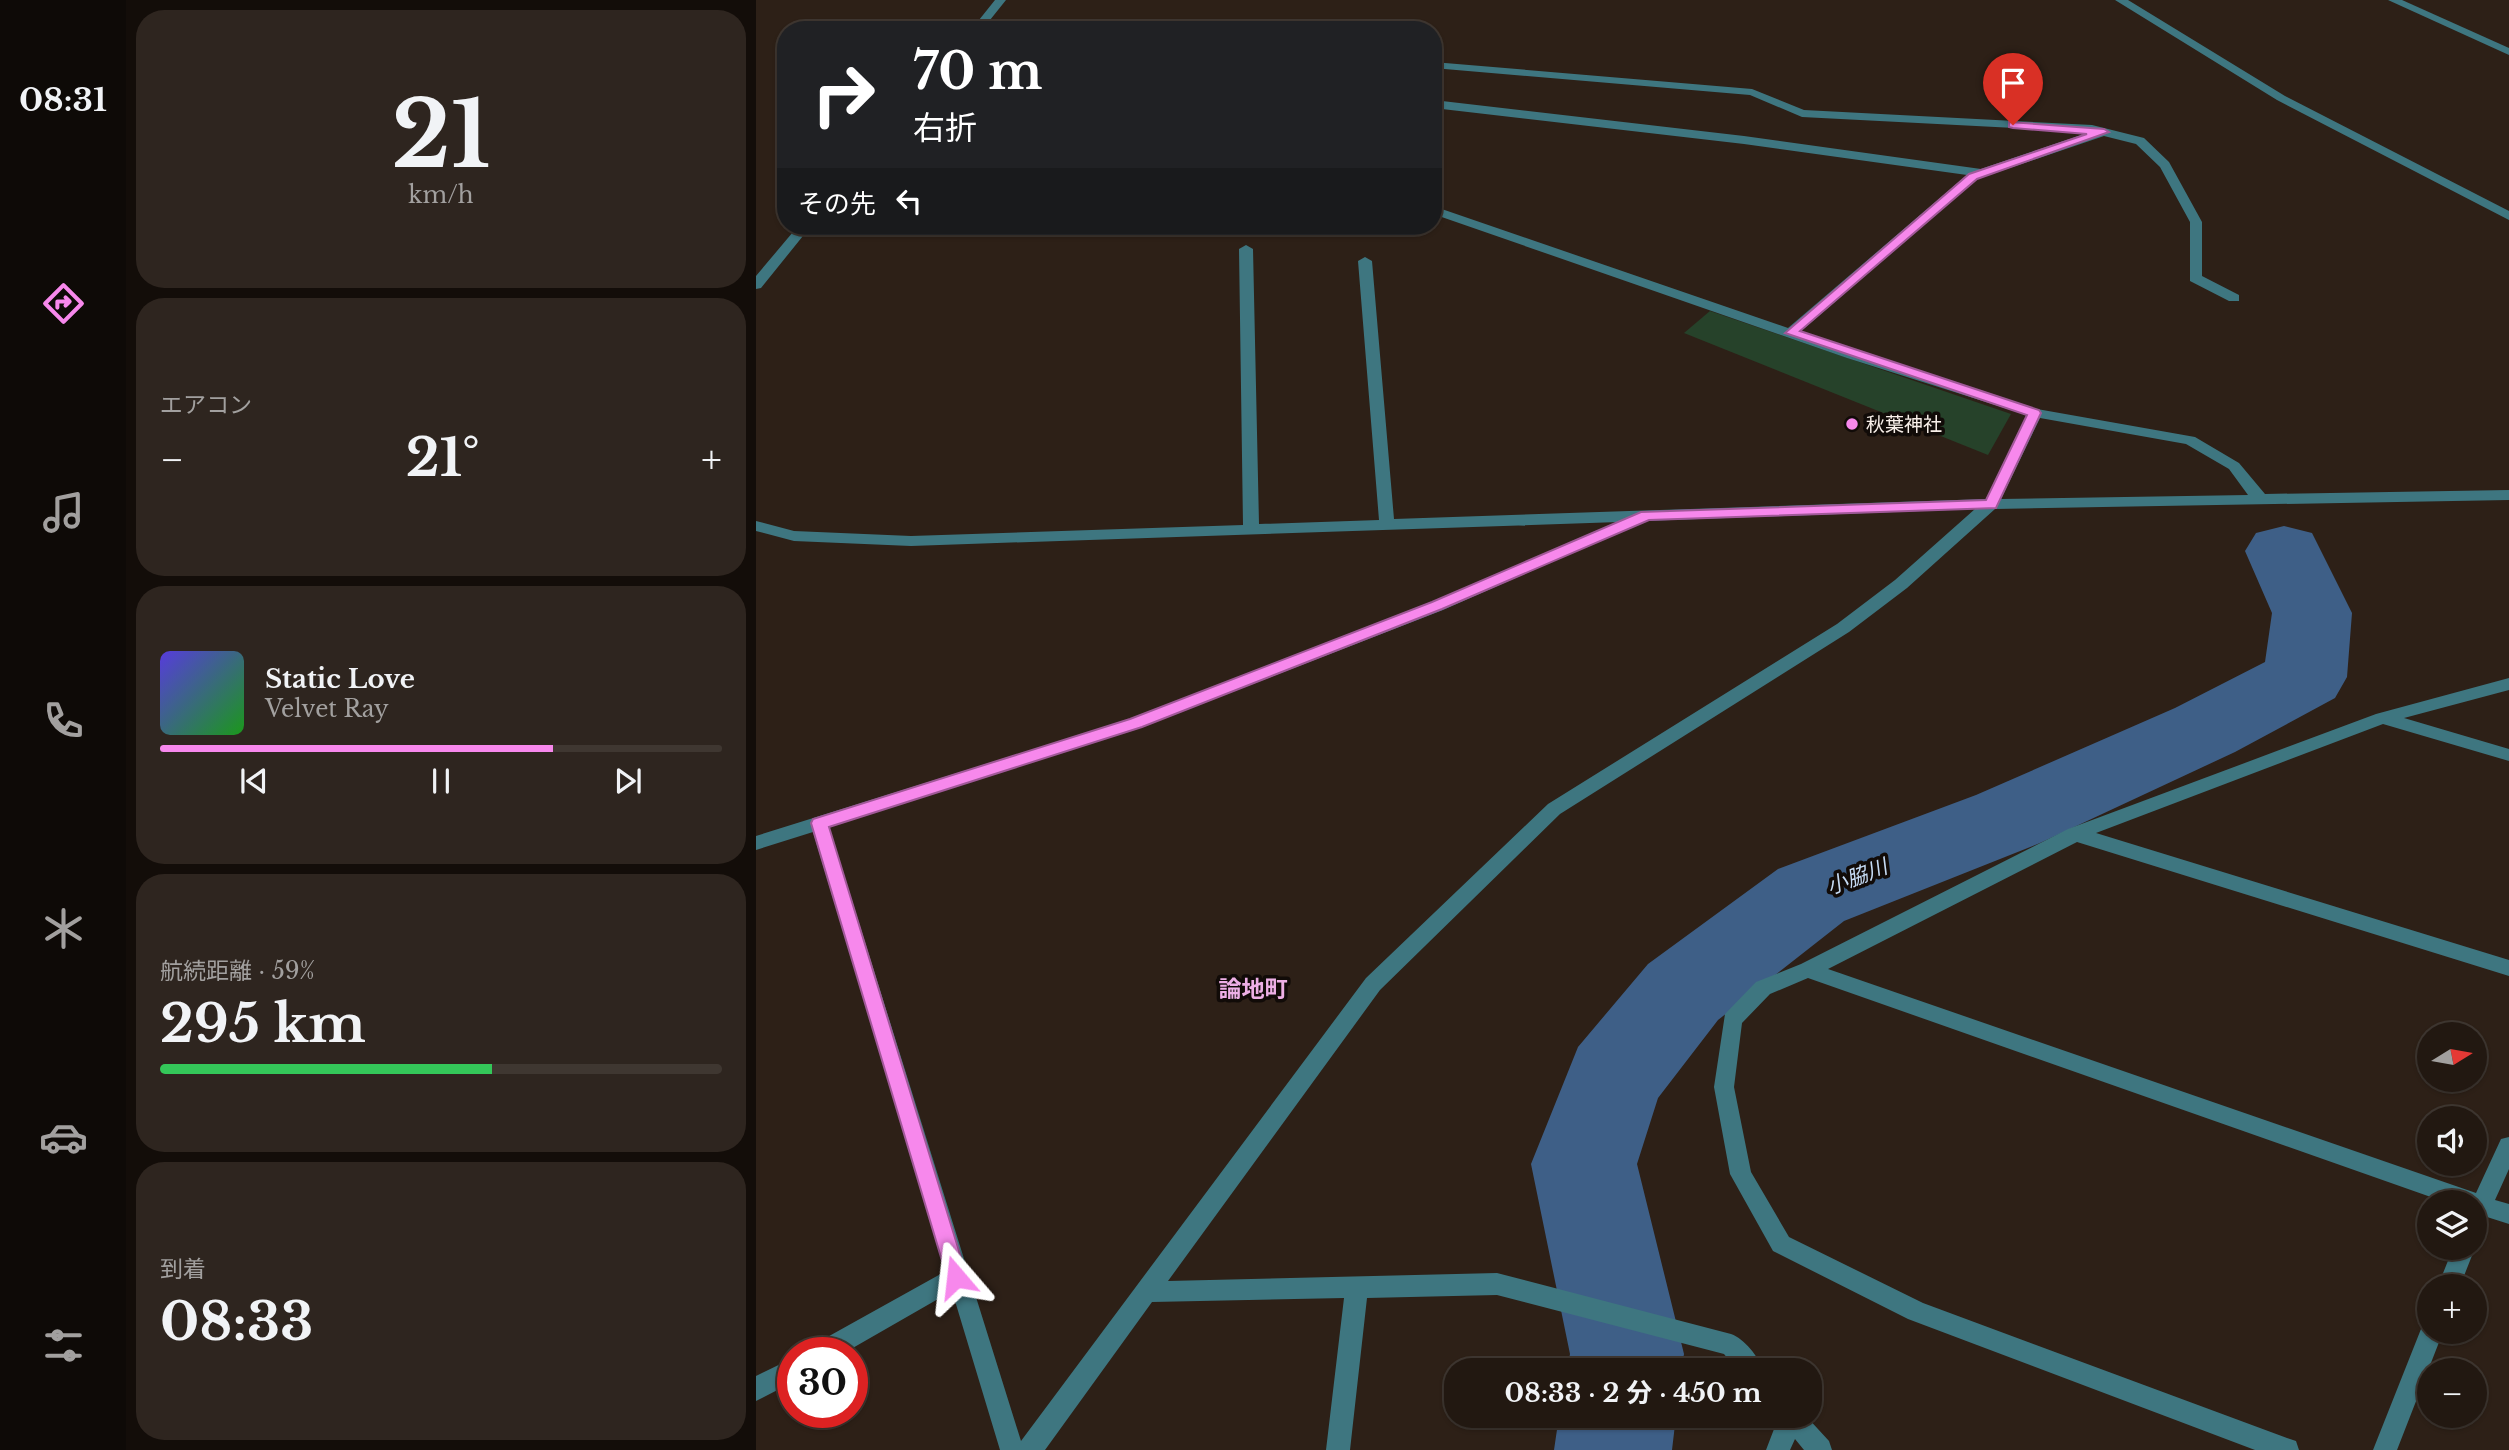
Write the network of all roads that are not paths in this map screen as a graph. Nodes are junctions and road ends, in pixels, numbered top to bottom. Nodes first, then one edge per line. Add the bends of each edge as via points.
1 (1002, 0) edge
2 (2120, 0) edge
3 (2393, 0) edge
4 (984, 21) edge
5 (2509, 52) edge
6 (1442, 66) edge
7 (1442, 105) dead end
8 (2104, 132) junction
9 (1983, 173) junction
10 (1442, 213) edge
11 (2509, 216) edge
12 (798, 235) edge
13 (1246, 249) dead end
14 (1365, 261) dead end
15 (756, 285) edge
16 (2234, 298) dead end
17 (1791, 333) junction
18 (2035, 413) junction
19 (2509, 495) edge
20 (2260, 499) junction
21 (1991, 504) junction
22 (1646, 515) junction
23 (1387, 524) junction
24 (756, 526) edge
25 (1251, 529) junction
26 (2509, 684) edge
27 (2382, 718) junction
28 (2509, 755) edge
29 (819, 823) junction
30 (2075, 834) junction
31 (756, 843) edge
32 (2509, 968) edge
33 (1808, 970) junction
34 (2509, 1146) edge
35 (2425, 1190) edge
36 (2485, 1190) edge
37 (2487, 1210) edge
38 (2509, 1214) edge
39 (956, 1277) junction
40 (1357, 1287) junction
41 (1146, 1292) junction
42 (849, 1337) edge
43 (2426, 1344) edge
44 (1742, 1358) edge
45 (777, 1378) edge
46 (756, 1389) edge
47 (1786, 1428) edge
48 (1801, 1428) edge
49 (1042, 1444) edge
50 (1012, 1450) edge
51 (1338, 1450) edge
52 (1777, 1450) edge
53 (1820, 1450) edge
54 (2287, 1450) edge
55 (2385, 1450) edge

1 - 4 street
2 - 11 street via 2281,98
3 - 5 street
6 - 8 street via 1752,92 1802,113
7 - 9 street
8 - 9 street
8 - 16 street via 2140,141 2165,165 2196,222 2195,278
9 - 17 street via 1973,176
10 - 17 street
12 - 15 street
13 - 25 street
14 - 23 street
17 - 18 street
18 - 20 street via 2190,440 2234,466
18 - 21 street
19 - 20 street
20 - 21 street
21 - 22 street
21 - 41 street via 1901,584 1843,628 1554,809 1373,984
22 - 23 street
22 - 29 street via 1437,606 1136,723
23 - 25 street
24 - 25 street via 794,537 911,541
26 - 27 street
27 - 28 street
27 - 30 street
29 - 31 street
29 - 39 street
30 - 32 street
30 - 33 street
33 - 35 street
33 - 54 street via 1763,988 1732,1020 1724,1087 1741,1174 1781,1244 1916,1311
34 - 36 street
37 - 38 street
39 - 42 street
39 - 50 street
40 - 41 street
40 - 44 street via 1497,1283 1731,1345
40 - 51 street
41 - 49 street
43 - 55 street
45 - 46 street
47 - 52 street
48 - 53 street

